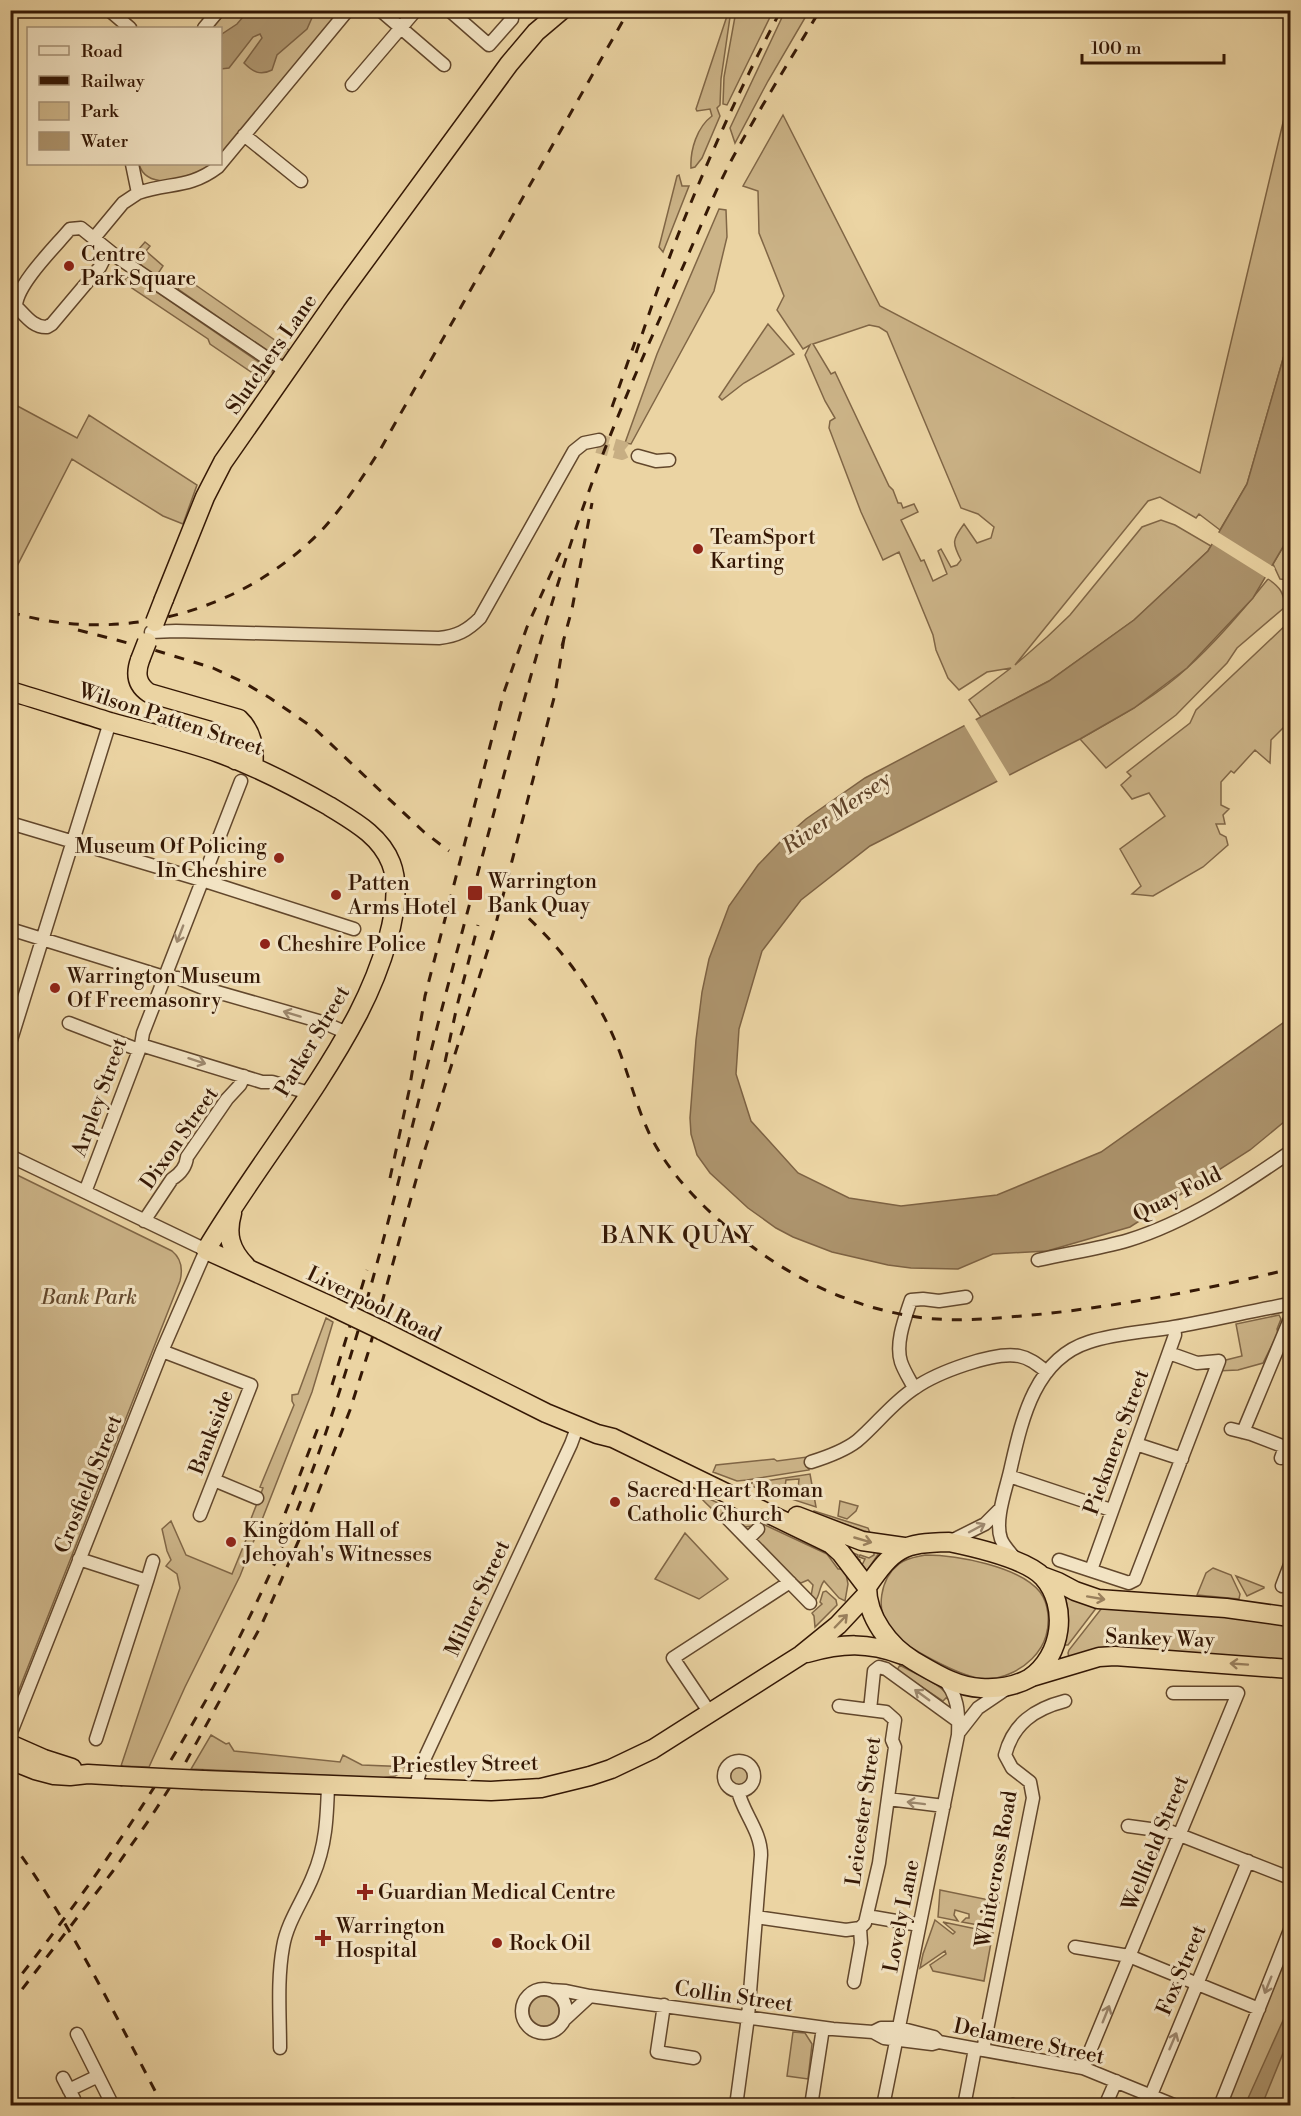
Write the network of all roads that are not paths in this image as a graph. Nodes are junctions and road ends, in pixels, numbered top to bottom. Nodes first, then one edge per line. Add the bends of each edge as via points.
1 (109, 10) edge
2 (219, 10) edge
3 (348, 10) edge
4 (380, 10) edge
5 (416, 10) edge
6 (449, 10) edge
7 (562, 10) edge
8 (512, 19) dead end
9 (129, 27) edge
10 (205, 27) edge
11 (401, 28) junction
12 (444, 65) dead end
13 (352, 85) dead end
14 (244, 135) junction
15 (222, 162) edge
16 (132, 165) edge
17 (220, 165) edge
18 (301, 181) dead end
19 (138, 193) junction
20 (94, 237) junction
21 (105, 248) junction
22 (100, 267) junction
23 (137, 271) junction
24 (17, 285) edge
25 (13, 303) edge
26 (286, 371) junction
27 (596, 443) tunnel mouth
28 (638, 456) dead end
29 (669, 460) dead end
30 (151, 632) junction
31 (10, 691) edge
32 (226, 717) junction
33 (110, 722) junction
34 (235, 760) junction
35 (253, 767) junction
36 (241, 781) dead end
37 (10, 823) edge
38 (375, 838) joint
39 (74, 842) junction
40 (203, 880) junction
41 (354, 929) dead end
42 (10, 930) edge
43 (44, 940) junction
44 (164, 977) junction
45 (69, 1023) dead end
46 (347, 1032) junction
47 (10, 1043) edge
48 (140, 1048) junction
49 (244, 1076) junction
50 (309, 1093) junction
51 (1290, 1152) edge
52 (10, 1156) edge
53 (85, 1192) junction
54 (234, 1208) junction
55 (144, 1221) junction
56 (206, 1250) junction
57 (1038, 1260) dead end
58 (257, 1274) junction
59 (966, 1297) dead end
60 (1290, 1304) edge
61 (1290, 1319) edge
62 (1174, 1327) junction
63 (162, 1351) junction
64 (1169, 1353) junction
65 (1047, 1372) junction
66 (914, 1388) junction
67 (522, 1400) junction
68 (578, 1425) junction
69 (613, 1438) junction
70 (1136, 1444) junction
71 (1281, 1458) dead end
72 (1182, 1459) junction
73 (811, 1462) dead end
74 (1009, 1476) junction
75 (214, 1480) junction
76 (727, 1494) junction
77 (257, 1498) dead end
78 (1000, 1509) junction
79 (1112, 1510) junction
80 (200, 1515) dead end
81 (727, 1518) dead end
82 (758, 1529) dead end
83 (748, 1539) junction
84 (949, 1542) junction
85 (904, 1547) junction
86 (79, 1559) junction
87 (1059, 1560) dead end
88 (153, 1561) dead end
89 (1018, 1562) junction
90 (1290, 1565) edge
91 (1091, 1570) junction
92 (1042, 1576) junction
93 (147, 1581) junction
94 (790, 1582) junction
95 (1282, 1586) dead end
96 (867, 1591) junction
97 (810, 1603) dead end
98 (1290, 1617) edge
99 (801, 1655) junction
100 (910, 1658) junction
101 (1290, 1669) edge
102 (941, 1676) junction
103 (1023, 1681) junction
104 (1173, 1693) dead end
105 (1065, 1701) dead end
106 (839, 1706) dead end
107 (870, 1710) junction
108 (711, 1713) junction
109 (960, 1727) junction
110 (10, 1735) edge
111 (102, 1735) dead end
112 (10, 1744) edge
113 (10, 1760) edge
114 (88, 1774) junction
115 (328, 1786) junction
116 (415, 1789) junction
117 (738, 1791) dead end
118 (888, 1799) junction
119 (944, 1806) junction
120 (1128, 1826) dead end
121 (1179, 1835) junction
122 (1248, 1861) junction
123 (1290, 1878) edge
124 (867, 1916) junction
125 (756, 1917) junction
126 (920, 1925) junction
127 (860, 1928) junction
128 (1290, 1930) edge
129 (1075, 1947) dead end
130 (1129, 1956) junction
131 (854, 1982) dead end
132 (1198, 1984) junction
133 (550, 1990) junction
134 (590, 1996) junction
135 (664, 2005) junction
136 (1259, 2009) junction
137 (748, 2017) junction
138 (564, 2020) junction
139 (823, 2028) junction
140 (898, 2033) junction
141 (77, 2034) dead end
142 (280, 2048) dead end
143 (979, 2050) junction
144 (694, 2058) dead end
145 (1083, 2068) junction
146 (98, 2076) junction
147 (63, 2078) dead end
148 (1116, 2081) junction
149 (1151, 2095) junction
150 (965, 2105) edge
151 (113, 2106) edge
152 (736, 2106) edge
153 (811, 2106) edge
154 (883, 2106) edge
155 (1105, 2106) edge
156 (1176, 2106) edge
157 (1220, 2106) edge

1 - 9 street
2 - 10 street
3 - 14 street
4 - 11 street
5 - 11 street
6 - 8 street via 489,45
7 - 26 highway, Slutchers Lane via 536,32 509,64
11 - 12 street
11 - 13 street
14 - 15 street
14 - 18 street
16 - 19 street
17 - 19 street via 188,184
19 - 20 street via 123,203
20 - 21 street
20 - 24 street via 81,228 70,229
21 - 22 street
21 - 23 street
22 - 23 street via 115,265
22 - 25 street via 47,327 27,319
23 - 26 street
24 - 25 street
26 - 30 highway, Slutchers Lane, bridge via 217,472
27 - 30 street via 584,443 574,451 480,618 467,631 453,637
28 - 29 street
30 - 32 highway, Slutchers Lane, bridge via 137,668 139,682 149,693
31 - 33 highway, Wilson Patten Street
32 - 34 highway via 238,740
32 - 35 highway, Slutchers Lane via 239,719 247,726
33 - 34 highway, Wilson Patten Street
33 - 39 street
34 - 35 highway, Wilson Patten Street
35 - 38 highway, Wilson Patten Street via 308,794
36 - 40 street, Arpley Street
37 - 39 street
38 - 46 highway, Parker Street via 393,870 393,910 375,973
39 - 40 street
39 - 43 street
40 - 41 street
40 -> 44 street, Arpley Street
42 - 43 street
43 - 44 street
43 - 47 street
46 -> 44 street via 178,978
44 - 48 street, Arpley Street
45 - 48 street
46 - 50 highway, Parker Street
48 -> 49 street
48 - 53 street, Arpley Street
49 - 50 street
49 - 55 street, Dixon Street
50 - 54 highway, Parker Street
51 - 57 street, Quay Fold via 1181,1219 1128,1240
52 - 53 street
53 - 55 street
54 - 56 highway, Parker Street
54 - 58 highway via 229,1234 233,1251
55 - 56 street
56 - 58 highway, Liverpool Road
56 - 63 street, Crosfield Street
58 - 67 highway, Liverpool Road, bridge
59 - 66 street via 911,1300 900,1360
60 - 62 street
61 - 71 street via 1237,1430 1285,1448
62 - 64 street, Pickmere Street
62 - 65 street via 1088,1342 1066,1354
63 - 75 street, Bankside via 250,1386
63 - 86 street, Crosfield Street
64 - 70 street, Pickmere Street
64 - 72 street via 1197,1363 1219,1361
65 - 66 street via 1027,1358 1010,1355 974,1362
65 - 74 street via 1026,1409
66 - 73 street via 856,1442
67 - 68 highway, Liverpool Road
67 - 69 highway, Liverpool Road via 580,1417
68 - 69 highway, Liverpool Road
68 - 116 street, Milner Street via 420,1768
69 - 76 highway, Liverpool Road
70 - 72 street
70 - 79 street, Pickmere Street
72 - 91 street via 1135,1580 1129,1583
74 - 78 street
74 - 79 street
75 - 77 street
75 - 80 street, Bankside
76 -> 85 highway via 862,1541
76 - 96 highway via 831,1544
84 -> 78 street via 985,1524
78 - 89 street via 1001,1537
79 - 91 street, Pickmere Street
81 - 83 street
82 - 83 street
83 - 94 street
84 - 85 highway
84 - 89 highway
85 - 96 highway via 892,1555
86 - 93 street
86 - 110 street, Crosfield Street
87 - 91 street
88 - 93 street
89 - 92 highway
90 - 95 street
92 -> 98 highway, Sankey Way via 1098,1599
92 - 103 highway via 1057,1605 1060,1628 1043,1665
93 - 111 street
94 - 97 street via 805,1589
94 - 108 street via 673,1658
99 -> 96 highway, Priestley Street
96 - 100 highway via 878,1624
99 - 100 highway, Priestley Street via 859,1644
99 - 108 highway, Priestley Street
100 - 102 highway
101 -> 103 highway, Sankey Way via 1115,1656
102 - 103 highway via 981,1688
102 - 109 street, Lovely Lane via 957,1703
103 - 109 street via 994,1696
104 - 121 street, Wellfield Street via 1238,1693
105 - 143 street, Whitecross Road via 1025,1720 1009,1738 1005,1755 1012,1768 1030,1782 1033,1798
106 - 107 street, Leicester Street
109 -> 107 street via 879,1667 874,1671
107 - 118 street, Leicester Street via 885,1712 895,1720 892,1740 896,1747
108 - 116 highway, Priestley Street via 637,1757 561,1784 498,1791
109 - 119 street, Lovely Lane
112 - 114 highway
113 - 114 highway via 54,1774
114 - 115 highway, Priestley Street, bridge
115 - 116 highway, Priestley Street
115 - 142 street via 324,1845 283,1946
117 - 125 street via 761,1845
119 -> 118 street
118 - 124 street, Leicester Street
119 - 126 street, Lovely Lane
120 - 121 street
121 - 122 street
121 - 130 street, Wellfield Street
122 - 123 street
122 - 132 street, Fox Street
124 - 126 street
124 - 127 street, Leicester Street
125 - 127 street via 846,1930
125 - 137 street
126 - 140 street, Lovely Lane
127 - 131 street, Leicester Street
128 -> 136 street
129 - 130 street
130 - 132 street
145 -> 130 street, Wellfield Street
132 - 136 street
149 -> 132 street, Fox Street
133 - 134 street, Collin Street
133 - 138 street via 565,2005
133 - 138 street via 536,1990 525,2000 524,2020 540,2033 554,2030
134 - 135 street, Collin Street
134 - 138 street
135 - 137 street, Collin Street
135 - 144 street via 657,2052
136 - 157 street
137 - 139 street, Collin Street
137 - 152 street
139 - 140 street, Collin Street via 873,2032 881,2028
139 - 153 street
140 - 143 street, Delamere Street via 934,2037 939,2042
140 - 154 street, Lovely Lane
141 - 146 street
143 - 145 street, Delamere Street
143 - 150 street
145 - 148 street, Delamere Street
146 - 147 street via 72,2094
146 - 151 street
148 - 149 street, Delamere Street
148 - 155 street
149 - 156 street, Delamere Street

